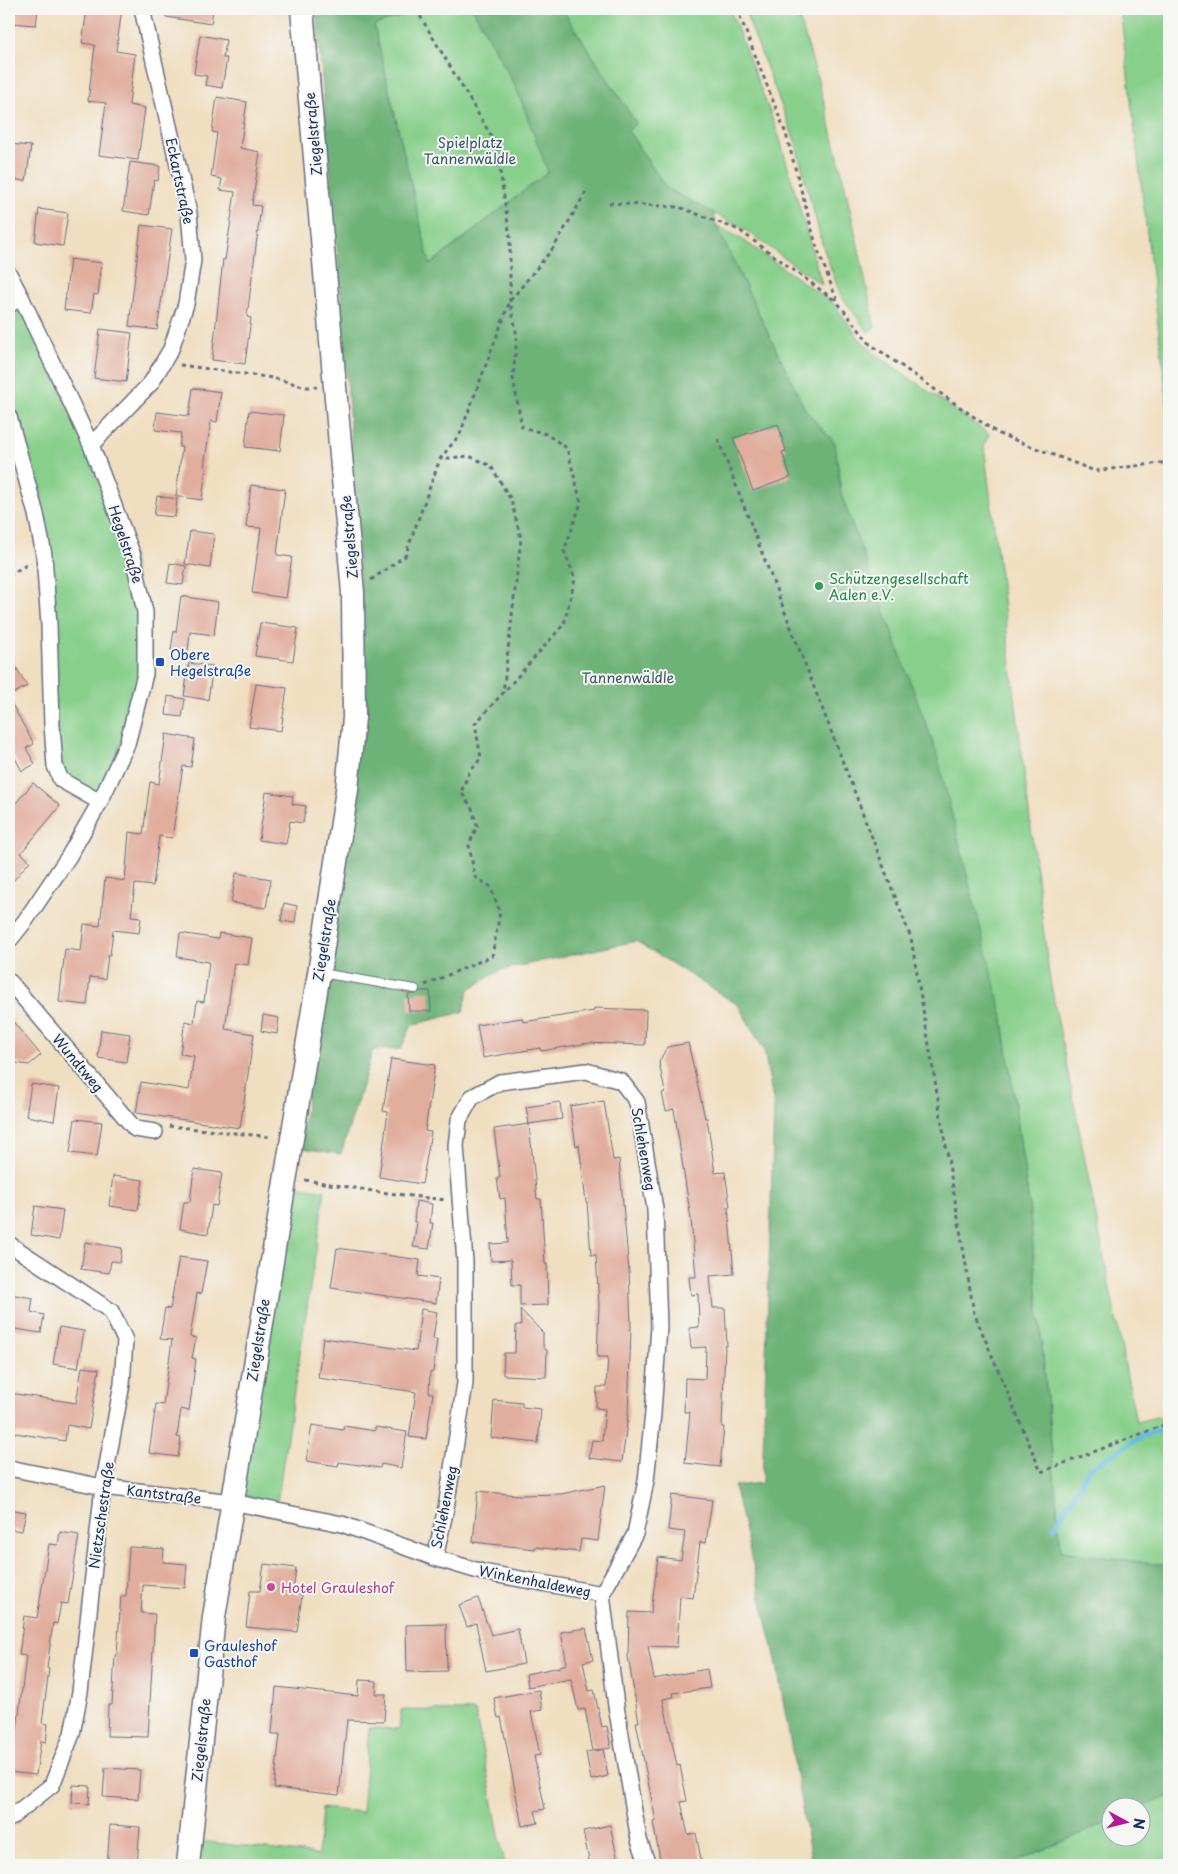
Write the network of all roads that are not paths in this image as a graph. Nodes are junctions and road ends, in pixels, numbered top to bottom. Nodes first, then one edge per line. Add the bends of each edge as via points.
1 (142, 9) edge
2 (302, 9) edge
3 (9, 274) edge
4 (15, 301) edge
5 (9, 417) edge
6 (92, 445) junction
7 (100, 802) junction
8 (9, 941) edge
9 (319, 973) junction
10 (9, 981) edge
11 (415, 989) road end
12 (155, 1132) road end
13 (9, 1244) edge
14 (9, 1468) edge
15 (103, 1487) junction
16 (232, 1502) junction
17 (435, 1558) junction
18 (602, 1594) junction
19 (9, 1819) edge
20 (188, 1865) edge
21 (648, 1865) edge

1 - 6 street, Eckartstraße via 189,213 193,260 186,304 171,349 151,383
2 - 9 main road, Ziegelstraße via 354,593 354,718 347,790
3 - 4 street, Hegelstraße
4 - 6 street, Hegelstraße
5 - 7 street via 44,555 55,766 61,780
6 - 7 street, Hegelstraße via 132,556 145,612 145,675 127,744
7 - 8 street, Hegelstraße via 70,856
9 - 11 lane
9 - 16 main road, Ziegelstraße
10 - 12 street, Wundtweg via 134,1129
13 - 15 street, Nietzschestraße via 111,1310 125,1340 122,1384
14 - 15 street, Kantstraße
15 - 16 street, Kantstraße
15 - 19 street, Nietzschestraße via 80,1692 72,1734 52,1785
16 - 17 street, Winkenhaldeweg via 342,1524
16 - 20 main road, Ziegelstraße via 214,1617
17 - 18 street, Winkenhaldeweg via 482,1572
17 - 18 street, Schlehenweg via 466,1384 465,1262 456,1146 459,1120 472,1097 500,1082 586,1071 621,1081 637,1102 655,1209 659,1327 646,1482 635,1534
18 - 21 street, Winkenhaldeweg via 638,1840

